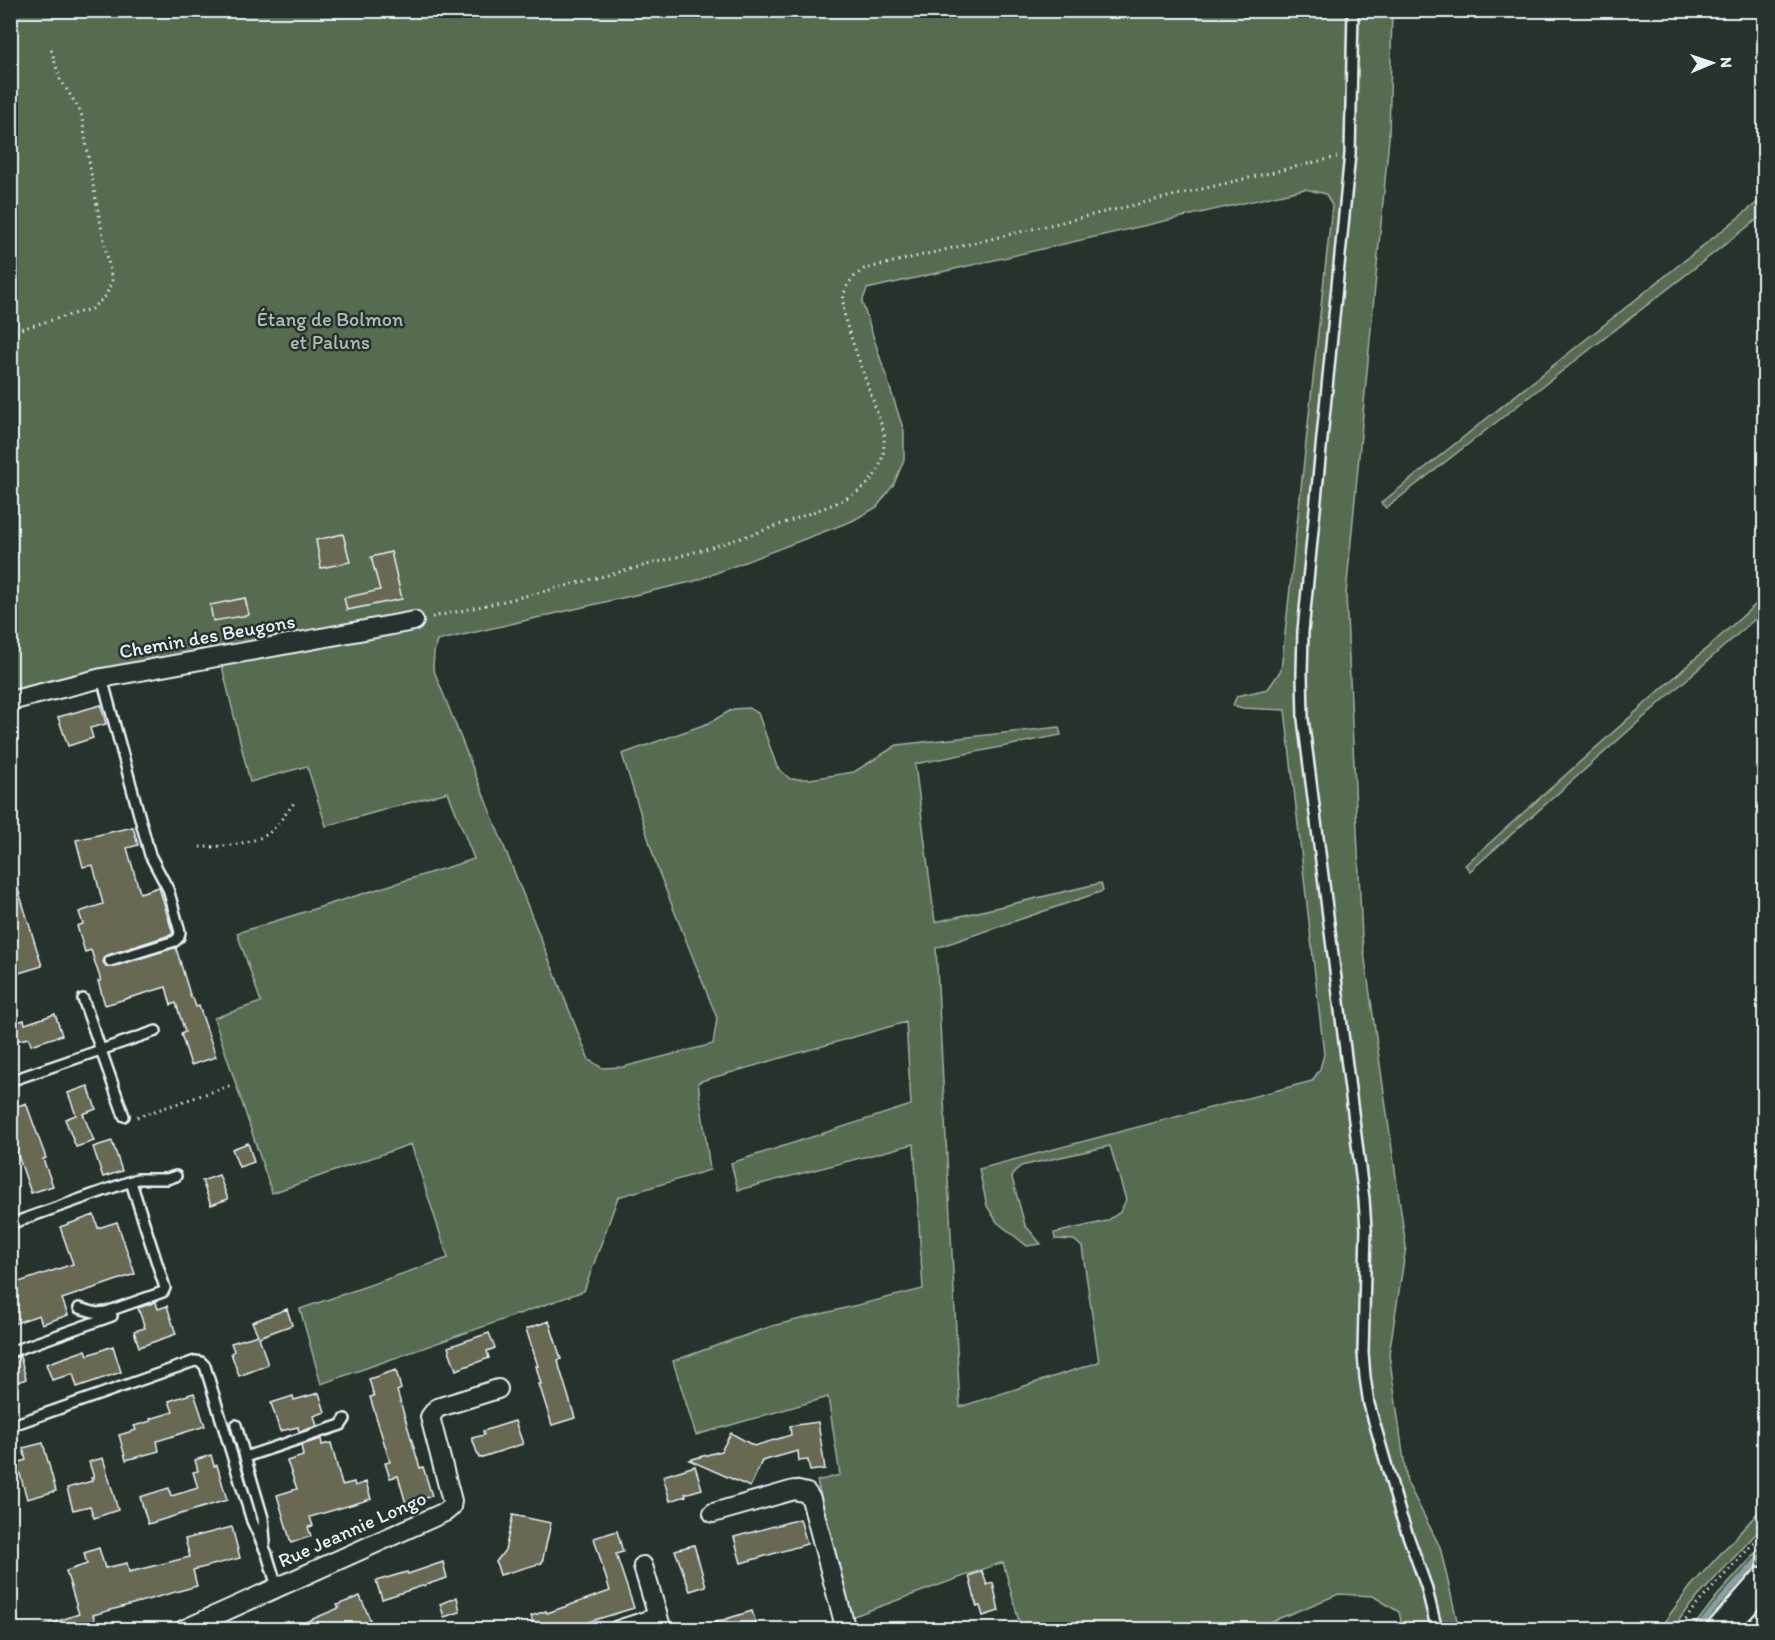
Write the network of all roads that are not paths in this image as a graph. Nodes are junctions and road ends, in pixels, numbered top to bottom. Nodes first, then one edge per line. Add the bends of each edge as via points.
1 (1353, 10) edge
2 (414, 621) road end
3 (102, 678) junction
4 (10, 701) edge
5 (110, 961) dead end
6 (83, 999) dead end
7 (156, 1031) dead end
8 (100, 1051) junction
9 (10, 1081) edge
10 (124, 1116) road end
11 (176, 1176) dead end
12 (130, 1182) junction
13 (10, 1224) edge
14 (79, 1308) dead end
15 (112, 1316) dead end
16 (10, 1352) edge
17 (498, 1389) dead end
18 (345, 1424) dead end
19 (236, 1425) dead end
20 (10, 1426) edge
21 (245, 1456) junction
22 (713, 1513) dead end
23 (267, 1554) junction
24 (643, 1566) dead end
25 (1764, 1581) edge
26 (277, 1587) junction
27 (660, 1623) edge
28 (183, 1629) edge
29 (618, 1629) edge
30 (846, 1629) edge
31 (1437, 1629) edge
32 (1721, 1629) edge

1 - 31 lane via 1350,154 1303,631 1303,719 1364,1199 1365,1377 1401,1516
2 - 3 street, Chemin des Beugons
3 - 4 street, Chemin des Beugons
3 - 5 lane via 150,855 168,890 180,932 175,940
6 - 8 lane
7 - 8 lane
8 - 9 lane
8 - 10 lane
11 - 12 lane
12 - 13 lane
12 - 14 lane via 165,1288 106,1312
15 - 16 lane
17 - 26 street, Rue Jeannie Longo via 437,1408 430,1417 451,1507
18 - 21 lane
19 - 21 lane
20 - 23 lane via 201,1362 252,1521
21 - 23 lane via 262,1518
22 - 30 street via 794,1490 807,1493
23 - 26 lane
24 - 27 street
25 - 32 street
26 - 28 street, Rue Jeannie Longo
27 - 29 street

